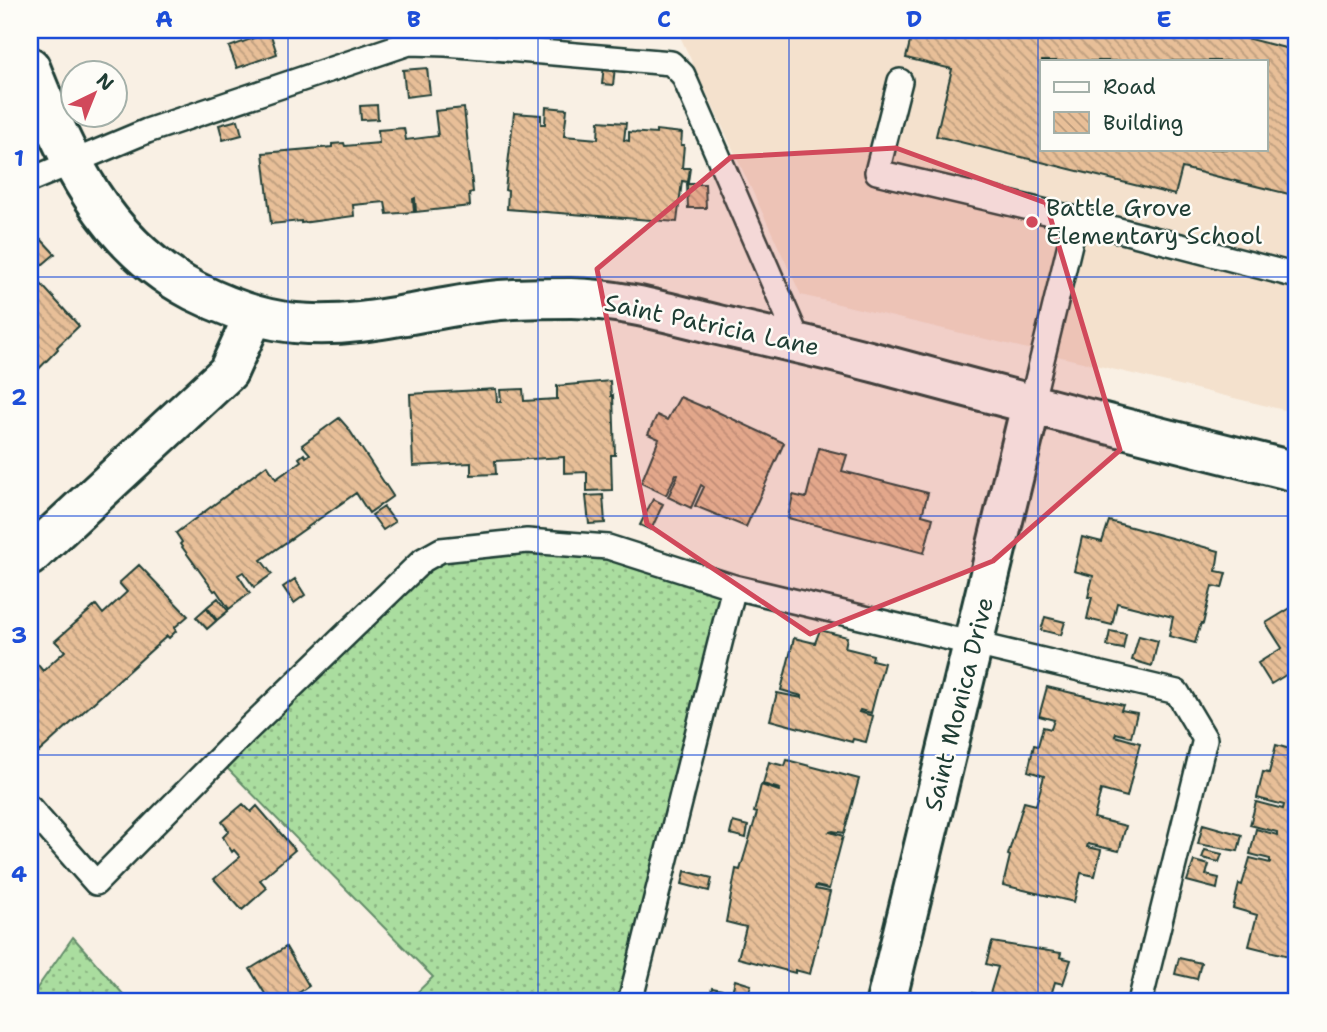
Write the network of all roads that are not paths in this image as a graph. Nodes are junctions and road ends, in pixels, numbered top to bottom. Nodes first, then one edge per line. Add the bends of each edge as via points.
1 (30, 67) edge
2 (900, 81) dead end
3 (73, 162) junction
4 (30, 180) edge
5 (1076, 219) junction
6 (1297, 276) edge
7 (254, 315) junction
8 (799, 342) junction
9 (1031, 405) junction
10 (1297, 472) edge
11 (30, 556) edge
12 (734, 586) junction
13 (974, 642) junction
14 (30, 808) edge
15 (630, 1002) edge
16 (886, 1002) edge
17 (1140, 1002) edge

1 - 3 street, Saint Patricia Lane
2 - 5 lane via 877,172
3 - 4 lane
3 - 7 street, Saint Patricia Lane via 116,230 162,272
3 - 8 lane via 147,131 409,43 671,63 683,75
5 - 6 lane
5 - 9 lane
7 - 8 street, Saint Patricia Lane via 295,323 353,323 499,300 574,298 637,304
7 - 11 street via 228,372
8 - 9 street, Saint Patricia Lane
9 - 10 street, Saint Patricia Lane
9 - 13 street, Saint Monica Drive
12 - 13 lane
12 - 14 lane via 608,547 527,541 441,550 423,559 385,595 96,883
12 - 15 lane
13 - 16 street, Saint Monica Drive
13 - 17 lane via 1177,692 1205,739

